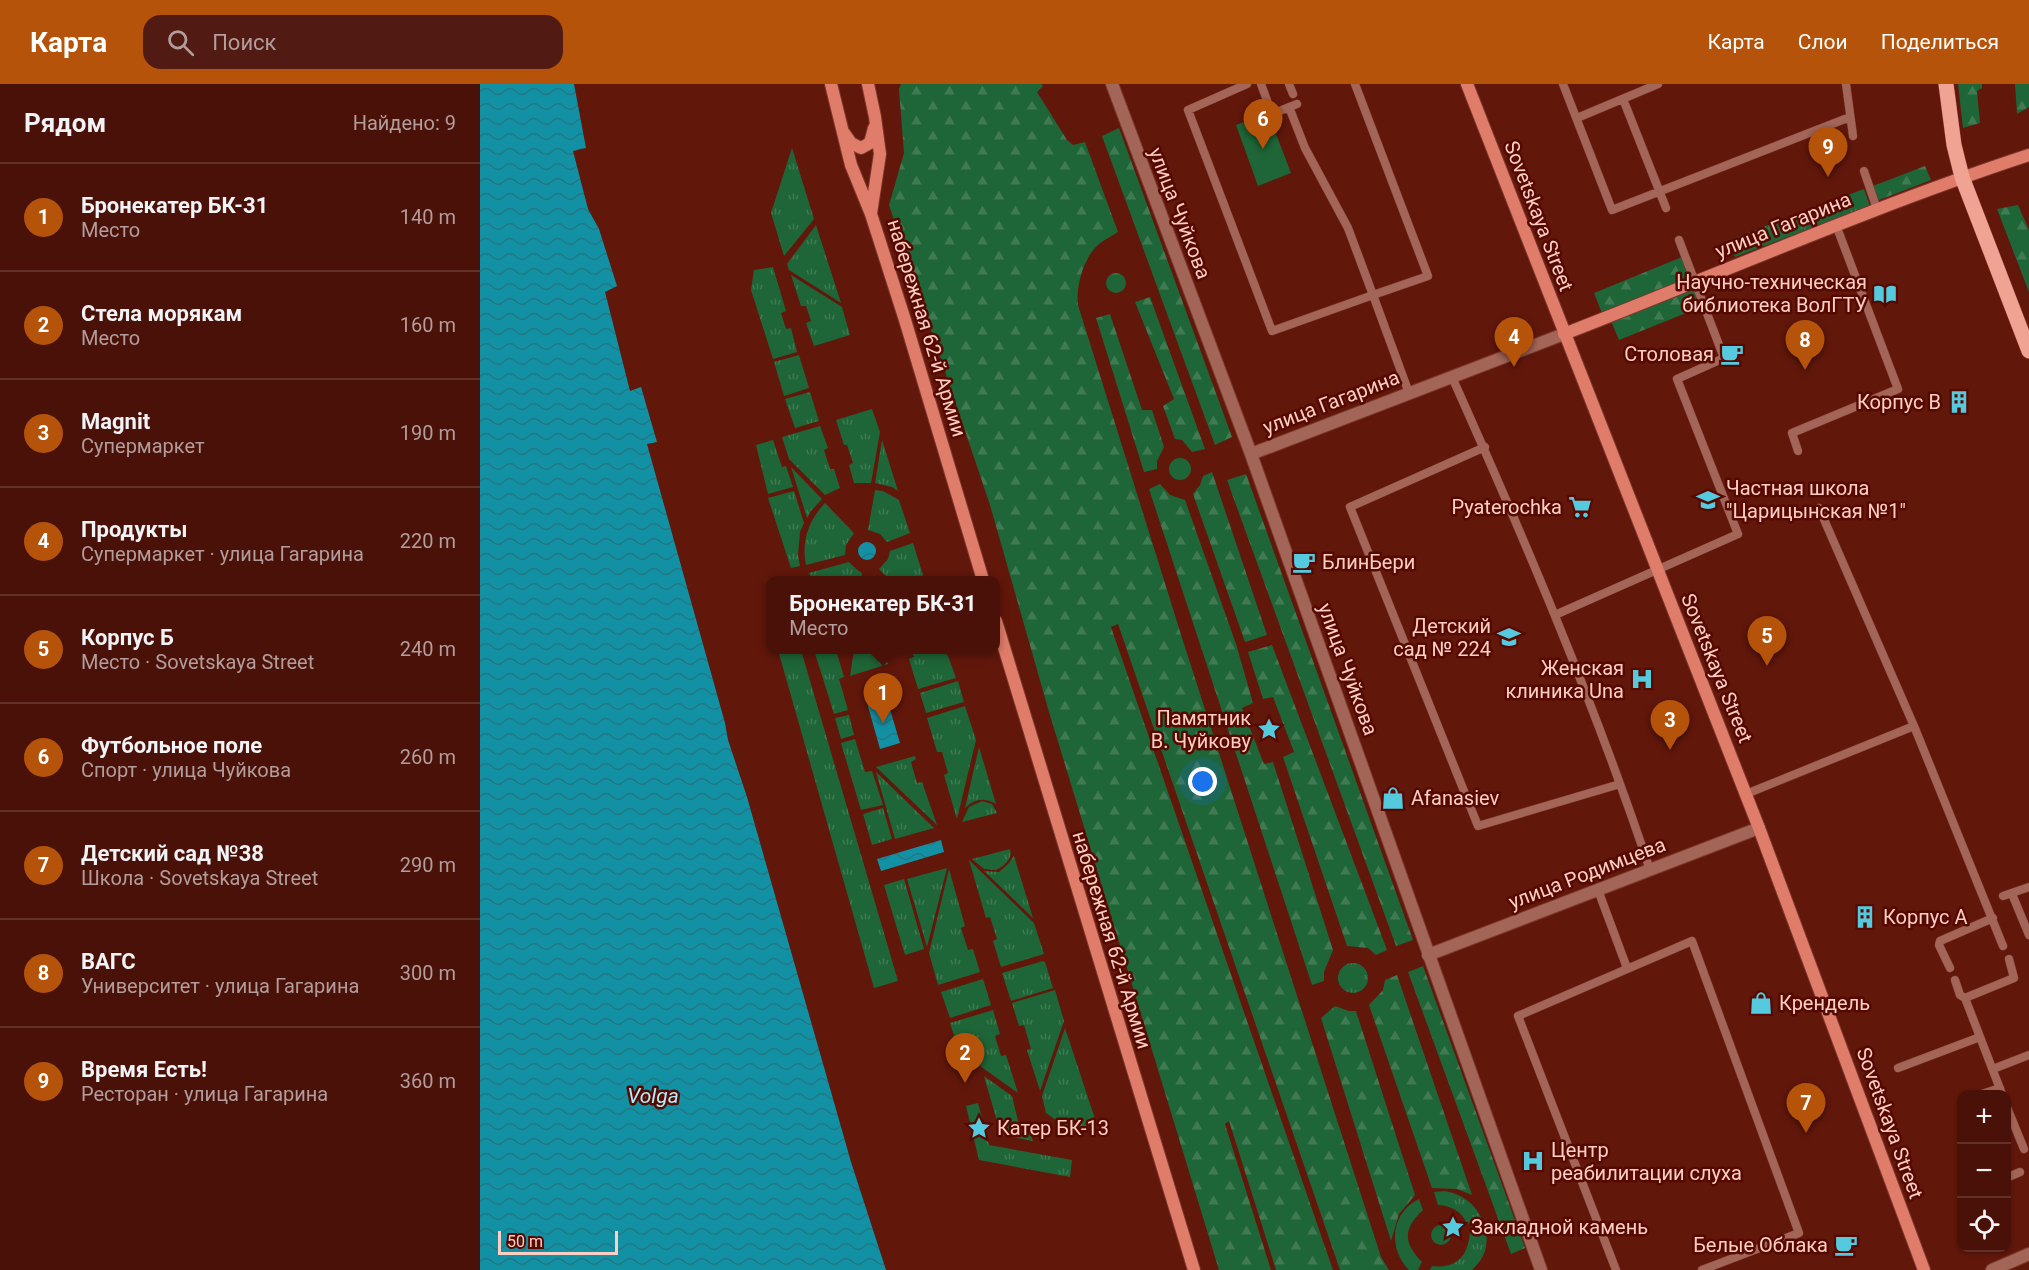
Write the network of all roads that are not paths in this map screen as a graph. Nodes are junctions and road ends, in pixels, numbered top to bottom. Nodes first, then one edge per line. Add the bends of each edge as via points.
1 (831, 84) edge
2 (868, 84) edge
3 (1112, 84) edge
4 (1247, 84) edge
5 (1261, 84) edge
6 (1289, 84) edge
7 (1355, 84) edge
8 (1467, 84) edge
9 (1563, 84) edge
10 (1658, 84) edge
11 (1846, 84) edge
12 (1946, 84) edge
13 (1293, 94) dead end
14 (1623, 99) junction
15 (875, 117) junction
16 (1850, 117) junction
17 (1577, 118) junction
18 (842, 130) junction
19 (1852, 136) dead end
20 (2029, 155) edge
21 (1864, 171) dead end
22 (1962, 177) junction
23 (1659, 191) junction
24 (1666, 208) dead end
25 (1876, 208) junction
26 (871, 214) junction
27 (1836, 225) junction
28 (1678, 240) dead end
29 (1694, 281) junction
30 (1373, 295) junction
31 (1564, 334) junction
32 (2029, 351) edge
33 (1452, 376) junction
34 (1409, 393) junction
35 (1485, 447) junction
36 (1798, 451) dead end
37 (1251, 454) junction
38 (1820, 508) dead end
39 (1657, 569) junction
40 (982, 576) edge
41 (1555, 615) junction
42 (1000, 634) edge
43 (1914, 726) junction
44 (1620, 784) junction
45 (1746, 794) junction
46 (1759, 828) junction
47 (1650, 870) junction
48 (2029, 887) edge
49 (1598, 890) junction
50 (1993, 918) junction
51 (2029, 935) edge
52 (2003, 945) dead end
53 (1428, 955) junction
54 (2011, 963) dead end
55 (1627, 968) junction
56 (1950, 968) dead end
57 (1955, 980) dead end
58 (1965, 998) junction
59 (1980, 1037) junction
60 (2029, 1055) edge
61 (1898, 1068) dead end
62 (1993, 1069) junction
63 (2001, 1090) edge
64 (2011, 1115) edge
65 (2024, 1149) dead end
66 (2019, 1172) dead end
67 (2011, 1176) edge
68 (2028, 1259) edge
69 (1194, 1270) edge
70 (1541, 1270) edge
71 (1616, 1270) edge
72 (1702, 1270) edge
73 (1924, 1270) edge
74 (1992, 1270) edge

1 - 18 street, набережная 62-й Армии
2 - 15 street, набережная 62-й Армии
3 - 37 street, улица Чуйкова
4 - 30 lane via 1188,110 1272,331
5 - 30 lane via 1270,110 1293,105 1305,148 1348,228
6 - 13 lane
7 - 30 lane via 1428,276
8 - 31 street, Sovetskaya Street
9 - 17 lane
10 - 14 lane
11 - 16 lane
12 - 22 main road
14 - 17 lane
14 - 23 lane
15 - 18 street via 874,135 861,148 851,143
15 - 26 street, набережная 62-й Армии via 880,154
16 - 19 lane
16 - 23 lane
17 - 23 lane via 1612,210
18 - 26 street, набережная 62-й Армии
20 - 22 street, улица Гагарина
21 - 25 lane
22 - 25 street, улица Гагарина
22 - 32 main road
23 - 24 lane
25 - 27 street, улица Гагарина
26 - 40 street, набережная 62-й Армии
27 - 29 street, улица Гагарина
27 - 36 lane via 1898,389 1792,433
28 - 29 lane
29 - 31 street, улица Гагарина
29 - 39 lane via 1724,358 1677,379 1738,534
30 - 34 lane
31 - 33 street, улица Гагарина
31 - 39 street, Sovetskaya Street
33 - 34 street, улица Гагарина
33 - 35 lane
34 - 37 street, улица Гагарина
35 - 41 lane
35 - 44 lane via 1350,507 1478,826
37 - 53 street, улица Чуйкова
38 - 43 lane
39 - 41 lane
39 - 45 street, Sovetskaya Street
41 - 44 lane
42 - 69 street, набережная 62-й Армии
43 - 45 lane
43 - 50 lane
44 - 47 lane
45 - 46 street, Sovetskaya Street
46 - 47 street, улица Родимцева
46 - 73 street, Sovetskaya Street
47 - 49 street, улица Родимцева
48 - 51 lane via 2007,895
49 - 53 street, улица Родимцева
49 - 55 lane
50 - 52 lane
50 - 56 lane via 1940,941
53 - 70 street, улица Чуйкова
54 - 58 lane via 2014,978
55 - 71 lane via 1518,1016
55 - 72 lane via 1692,941 1799,1233
57 - 58 lane via 1959,995
58 - 59 lane
59 - 61 lane
59 - 62 lane
60 - 62 lane
62 - 63 lane
64 - 65 lane
66 - 67 lane
68 - 74 street

